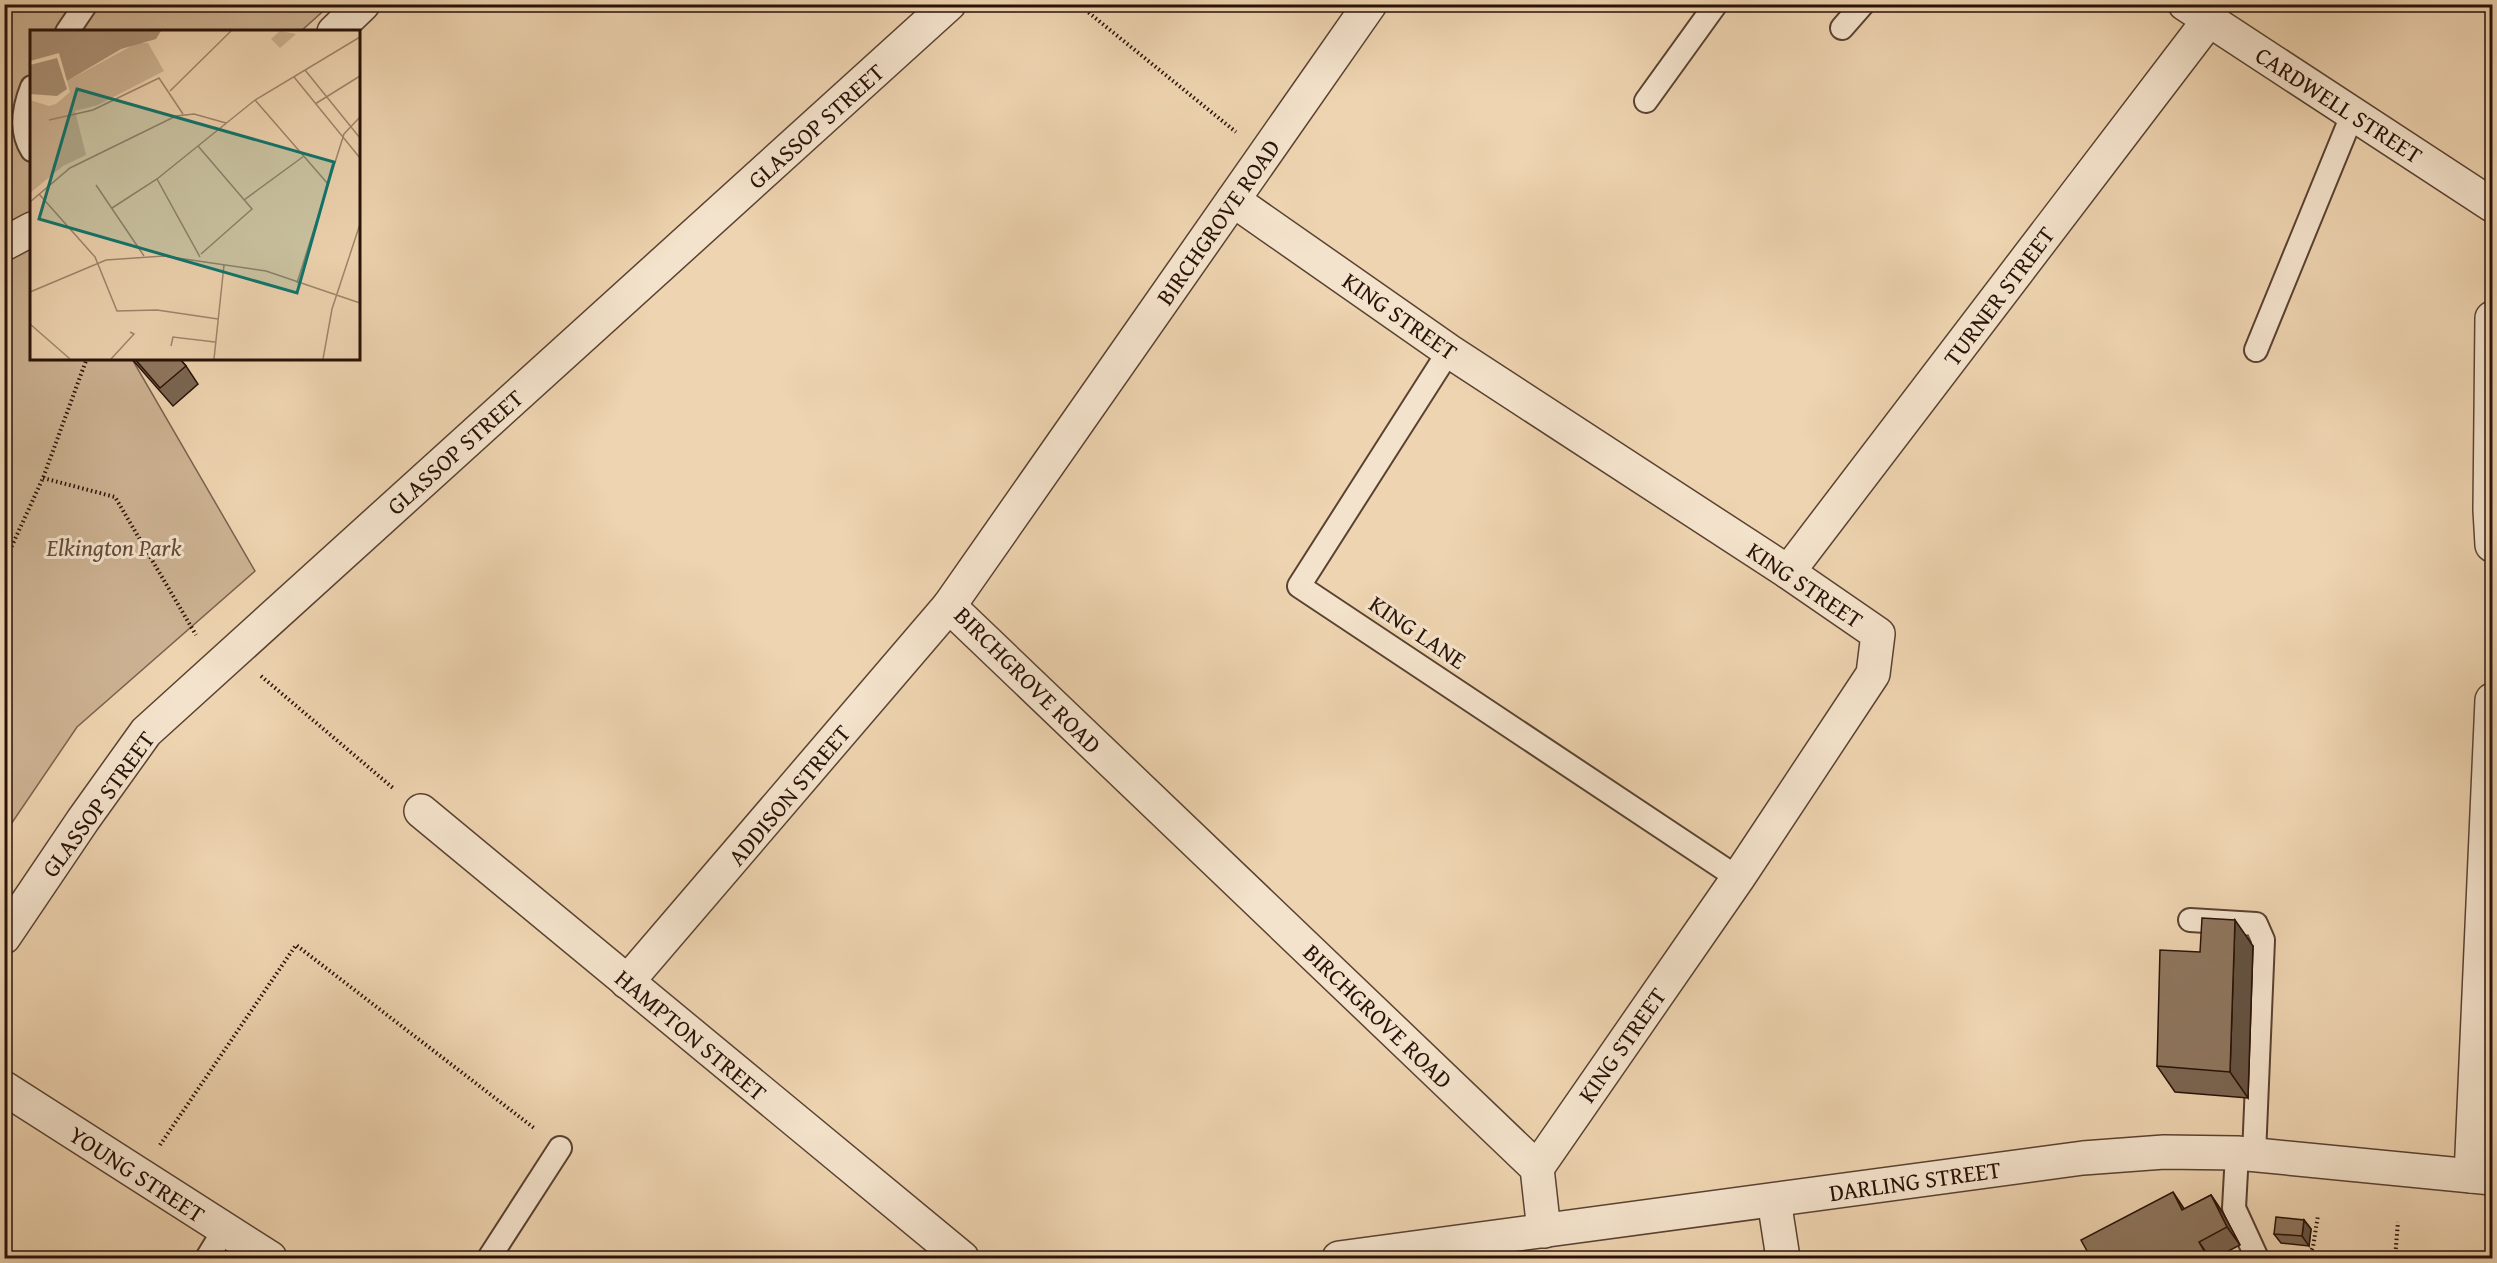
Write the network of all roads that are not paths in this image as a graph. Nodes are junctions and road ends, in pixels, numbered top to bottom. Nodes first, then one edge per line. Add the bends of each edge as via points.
1 (86, 4) edge
2 (363, 4) edge
3 (949, 4) edge
4 (1370, 4) edge
5 (1716, 4) edge
6 (1863, 4) edge
7 (2197, 12) edge
8 (1842, 28) dead end
9 (68, 30) edge
10 (336, 30) edge
11 (30, 92) edge
12 (1646, 101) dead end
13 (2353, 113) junction
14 (30, 147) edge
15 (1233, 200) junction
16 (2493, 205) edge
17 (30, 230) edge
18 (4, 244) edge
19 (2493, 318) edge
20 (2256, 350) dead end
21 (1449, 351) junction
22 (2493, 545) edge
23 (1788, 572) junction
24 (949, 606) junction
25 (2493, 700) edge
26 (421, 811) road end
27 (1738, 878) junction
28 (2489, 902) edge
29 (2190, 920) dead end
30 (4, 937) edge
31 (627, 982) junction
32 (4, 1088) edge
33 (560, 1148) road end
34 (2246, 1154) junction
35 (1537, 1168) junction
36 (2482, 1177) edge
37 (1774, 1200) junction
38 (225, 1230) junction
39 (1544, 1231) junction
40 (207, 1258) edge
41 (270, 1258) edge
42 (489, 1258) edge
43 (962, 1258) edge
44 (1339, 1258) edge
45 (1783, 1258) edge
46 (2257, 1258) edge

1 - 9 lane
2 - 10 street
3 - 30 street, GLASSOP STREET via 146,732
4 - 15 street, BIRCHGROVE ROAD
5 - 12 lane
6 - 8 lane
7 - 13 street, CARDWELL STREET
7 - 23 street, TURNER STREET
11 - 14 lane via 24,105 25,140
13 - 16 street, CARDWELL STREET
13 - 20 lane
15 - 21 street, KING STREET
15 - 24 street, BIRCHGROVE ROAD
17 - 18 street
19 - 22 street
21 - 23 street, KING STREET
21 - 27 lane, KING LANE via 1299,586
23 - 27 street, KING STREET via 1878,634 1873,674
24 - 31 street, ADDISON STREET
24 - 35 street, BIRCHGROVE ROAD
25 - 28 street
26 - 31 street, HAMPTON STREET
27 - 35 street, KING STREET
28 - 36 street
29 - 34 lane via 2256,924 2263,940
31 - 43 street, HAMPTON STREET
32 - 38 street, YOUNG STREET
33 - 42 lane
34 - 36 street, DARLING STREET
34 - 37 street, DARLING STREET via 2164,1152 2083,1158
34 - 46 lane via 2234,1208
35 - 39 street
37 - 39 street, DARLING STREET
37 - 45 street
38 - 40 lane
38 - 41 street, YOUNG STREET
39 - 44 street, DARLING STREET

